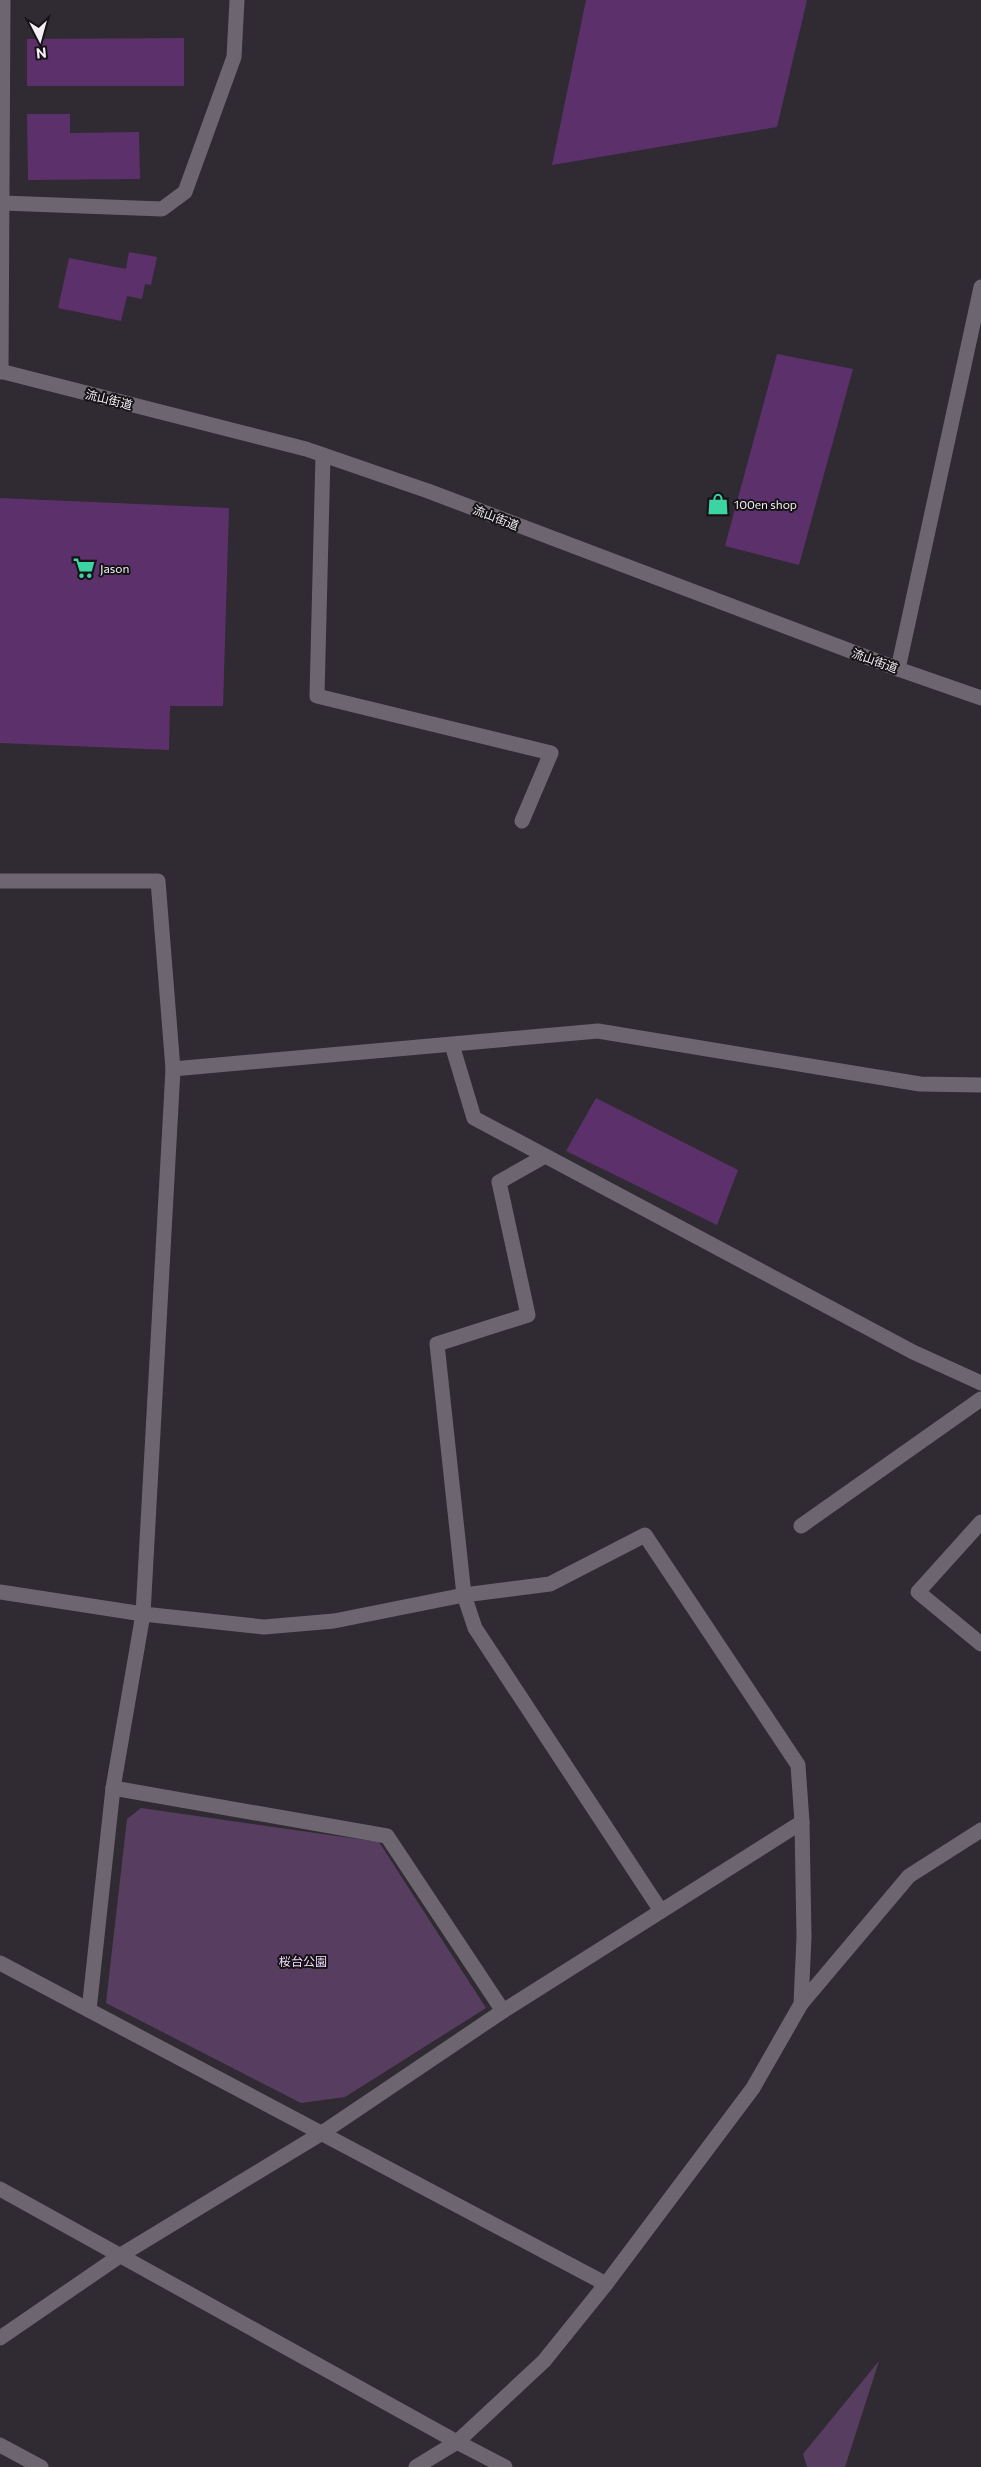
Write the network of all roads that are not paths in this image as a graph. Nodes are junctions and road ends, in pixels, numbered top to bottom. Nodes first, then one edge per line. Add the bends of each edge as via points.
1 (2, 0) edge
2 (236, 0) edge
3 (2, 203) junction
4 (981, 287) edge
5 (0, 372) edge
6 (323, 455) junction
7 (898, 669) junction
8 (981, 698) edge
9 (522, 820) dead end
10 (0, 881) edge
11 (452, 1045) junction
12 (172, 1069) junction
13 (981, 1085) edge
14 (545, 1156) junction
15 (981, 1383) edge
16 (981, 1399) edge
17 (981, 1522) edge
18 (801, 1526) dead end
19 (0, 1592) edge
20 (464, 1595) junction
21 (143, 1614) junction
22 (981, 1644) edge
23 (113, 1788) junction
24 (802, 1822) junction
25 (981, 1830) edge
26 (661, 1911) junction
27 (0, 1963) edge
28 (801, 2004) junction
29 (89, 2010) junction
30 (503, 2011) junction
31 (322, 2133) junction
32 (0, 2189) edge
33 (121, 2255) junction
34 (606, 2284) junction
35 (0, 2338) edge
36 (457, 2442) junction
37 (0, 2445) edge
38 (41, 2467) edge
39 (416, 2467) edge
40 (505, 2467) edge

1 - 3 street
2 - 3 street via 234,57 185,192 162,209
3 - 5 street
4 - 7 street
5 - 6 street, 流山街道
6 - 7 street, 流山街道 via 428,490
6 - 9 street via 317,696 551,753
7 - 8 street, 流山街道
10 - 12 street via 158,882
11 - 12 street
11 - 13 street via 598,1032 920,1084
11 - 14 street via 474,1118
12 - 21 street
14 - 15 street via 913,1352
14 - 20 street via 499,1182 528,1315 437,1344
16 - 18 street
17 - 22 street via 918,1592
19 - 21 street
20 - 21 street via 334,1621 264,1627
20 - 24 street via 550,1584 645,1535 798,1765
20 - 26 street via 475,1628
21 - 23 street
23 - 29 street
23 - 30 street via 387,1836
24 - 26 street
24 - 28 street via 804,1937
25 - 28 street via 909,1876
26 - 30 street
27 - 29 street
28 - 34 street via 753,2088
29 - 31 street
30 - 31 street
31 - 33 street
31 - 34 street
32 - 33 street
33 - 35 street
33 - 36 street
34 - 36 street via 544,2361
36 - 39 street
36 - 40 street
37 - 38 street

